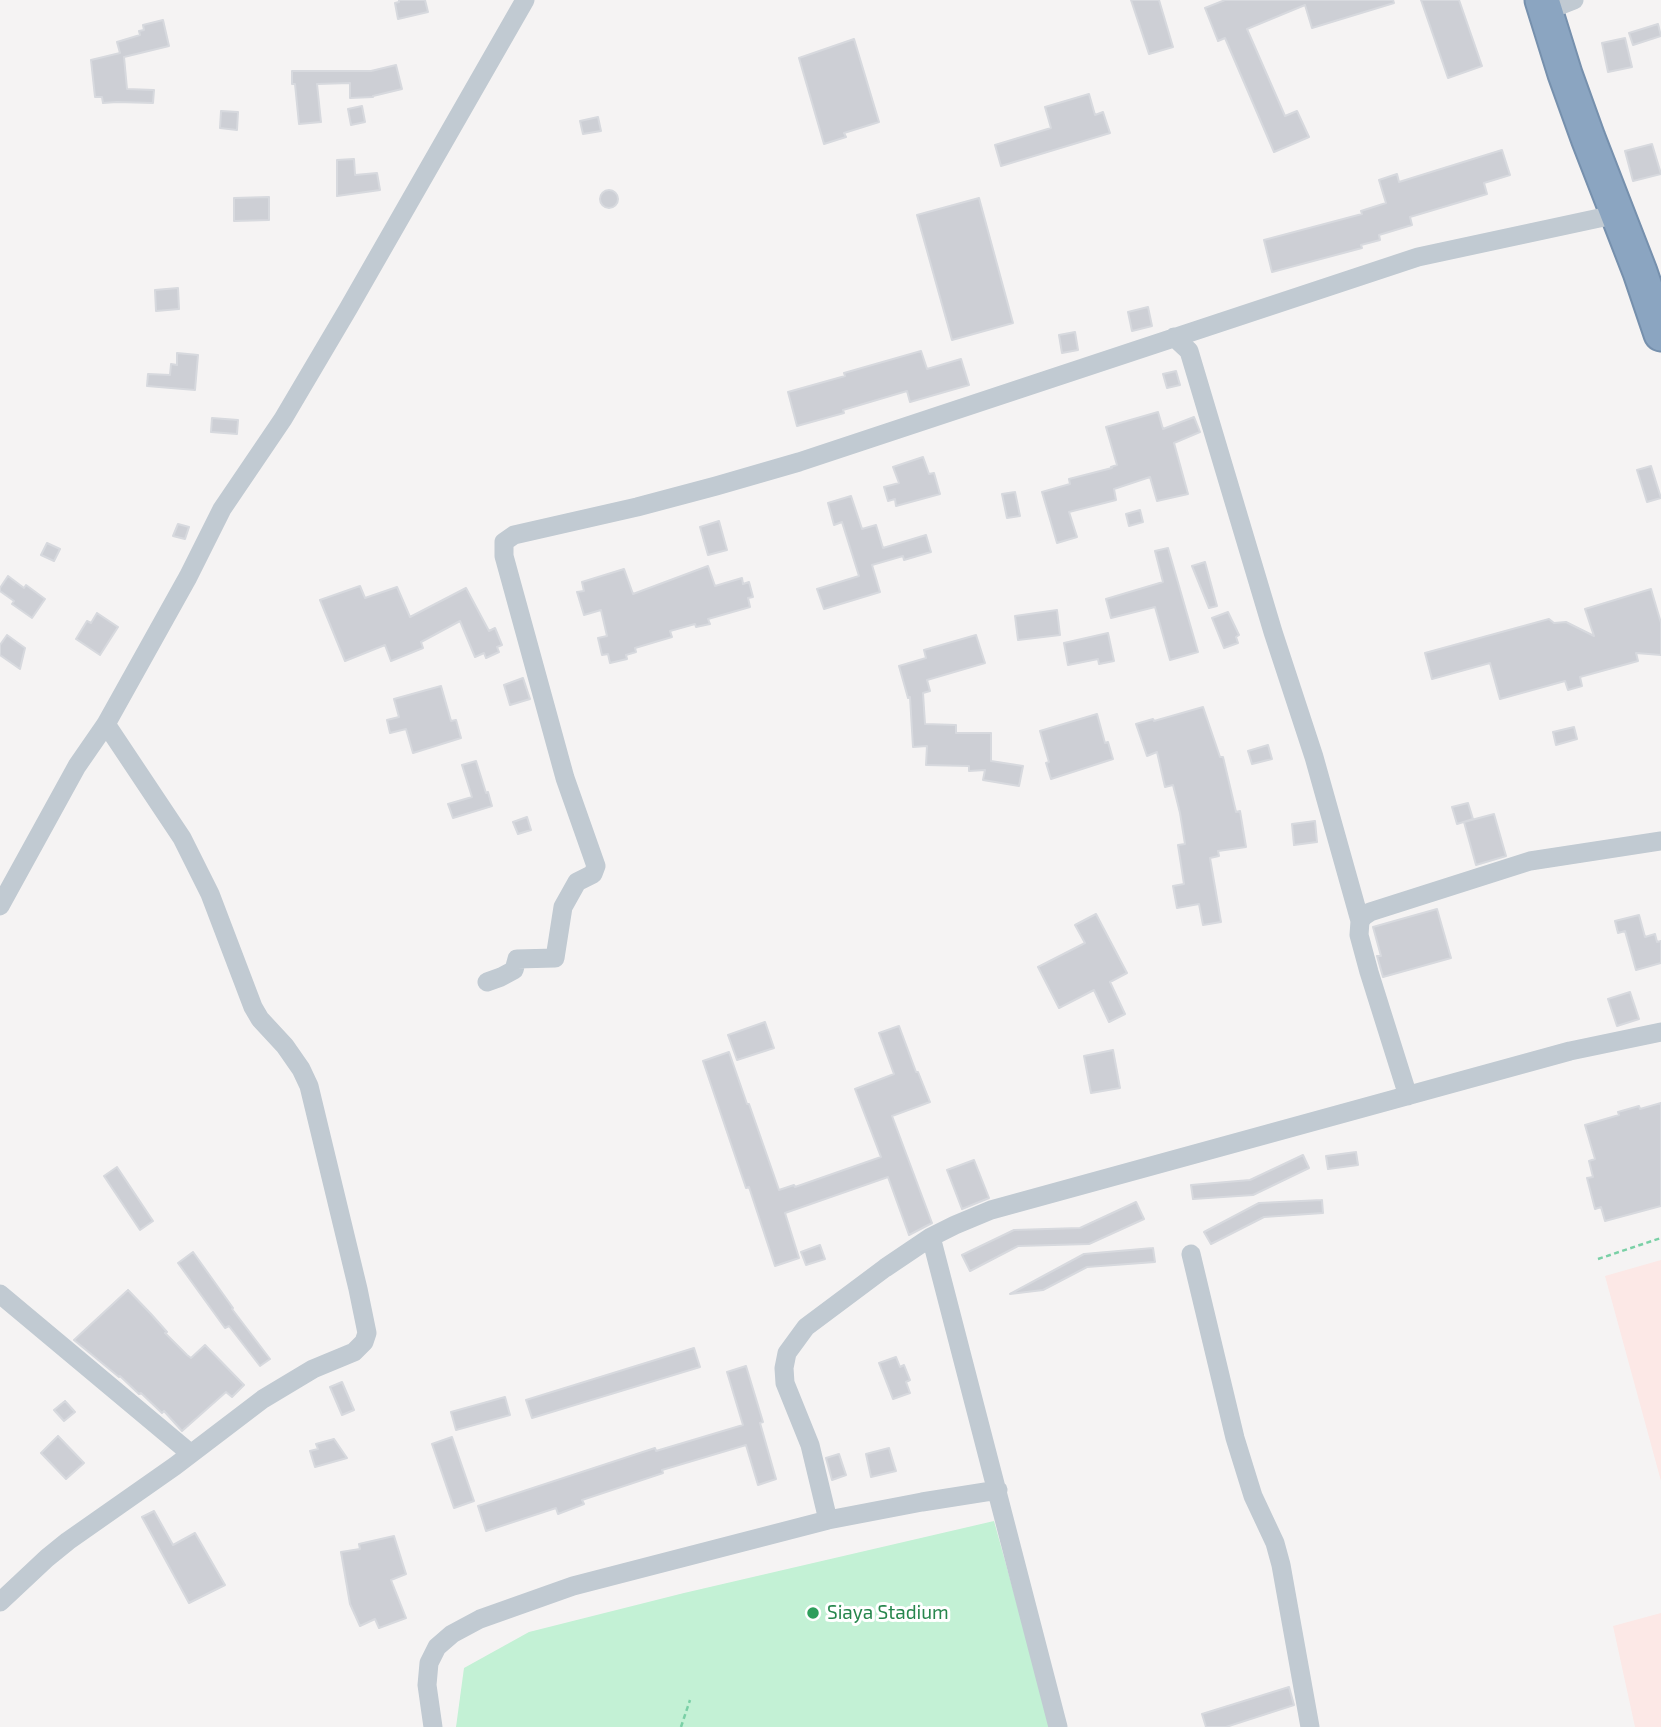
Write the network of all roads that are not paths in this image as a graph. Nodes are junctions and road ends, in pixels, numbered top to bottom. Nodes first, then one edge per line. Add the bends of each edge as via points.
1 (524, 0) edge
2 (1554, 4) edge
3 (1618, 214) junction
4 (1661, 334) edge
5 (1174, 337) junction
6 (106, 724) junction
7 (1661, 841) edge
8 (0, 906) edge
9 (1360, 921) junction
10 (487, 982) dead end
11 (1661, 1032) edge
12 (1408, 1096) junction
13 (931, 1237) junction
14 (1191, 1254) dead end
15 (0, 1294) edge
16 (190, 1453) junction
17 (998, 1490) junction
18 (828, 1520) junction
19 (0, 1602) edge
20 (433, 1727) edge
21 (1058, 1727) edge
22 (1310, 1727) edge

1 - 6 street via 283,419 222,509
2 - 3 highway via 1565,74
3 - 4 highway
3 - 5 street via 1418,257
5 - 9 street via 1189,351
5 - 10 street via 799,462 514,535 503,542 565,778 596,866 593,874 577,882 563,907 555,958 517,959 514,970
6 - 8 street via 77,766
6 - 16 street via 182,838 210,894 253,1007 285,1046 309,1086 367,1333 354,1352 289,1382
7 - 9 street via 1530,861 1370,912
9 - 12 street via 1369,972
11 - 12 street via 1570,1051
12 - 13 street via 991,1210
13 - 17 street
13 - 18 street via 806,1327 787,1353 785,1383 810,1445
14 - 22 street via 1235,1438 1281,1565
15 - 16 street
16 - 19 street via 68,1541
17 - 18 street
17 - 21 street
18 - 20 street via 573,1586 480,1619 452,1634 429,1662

